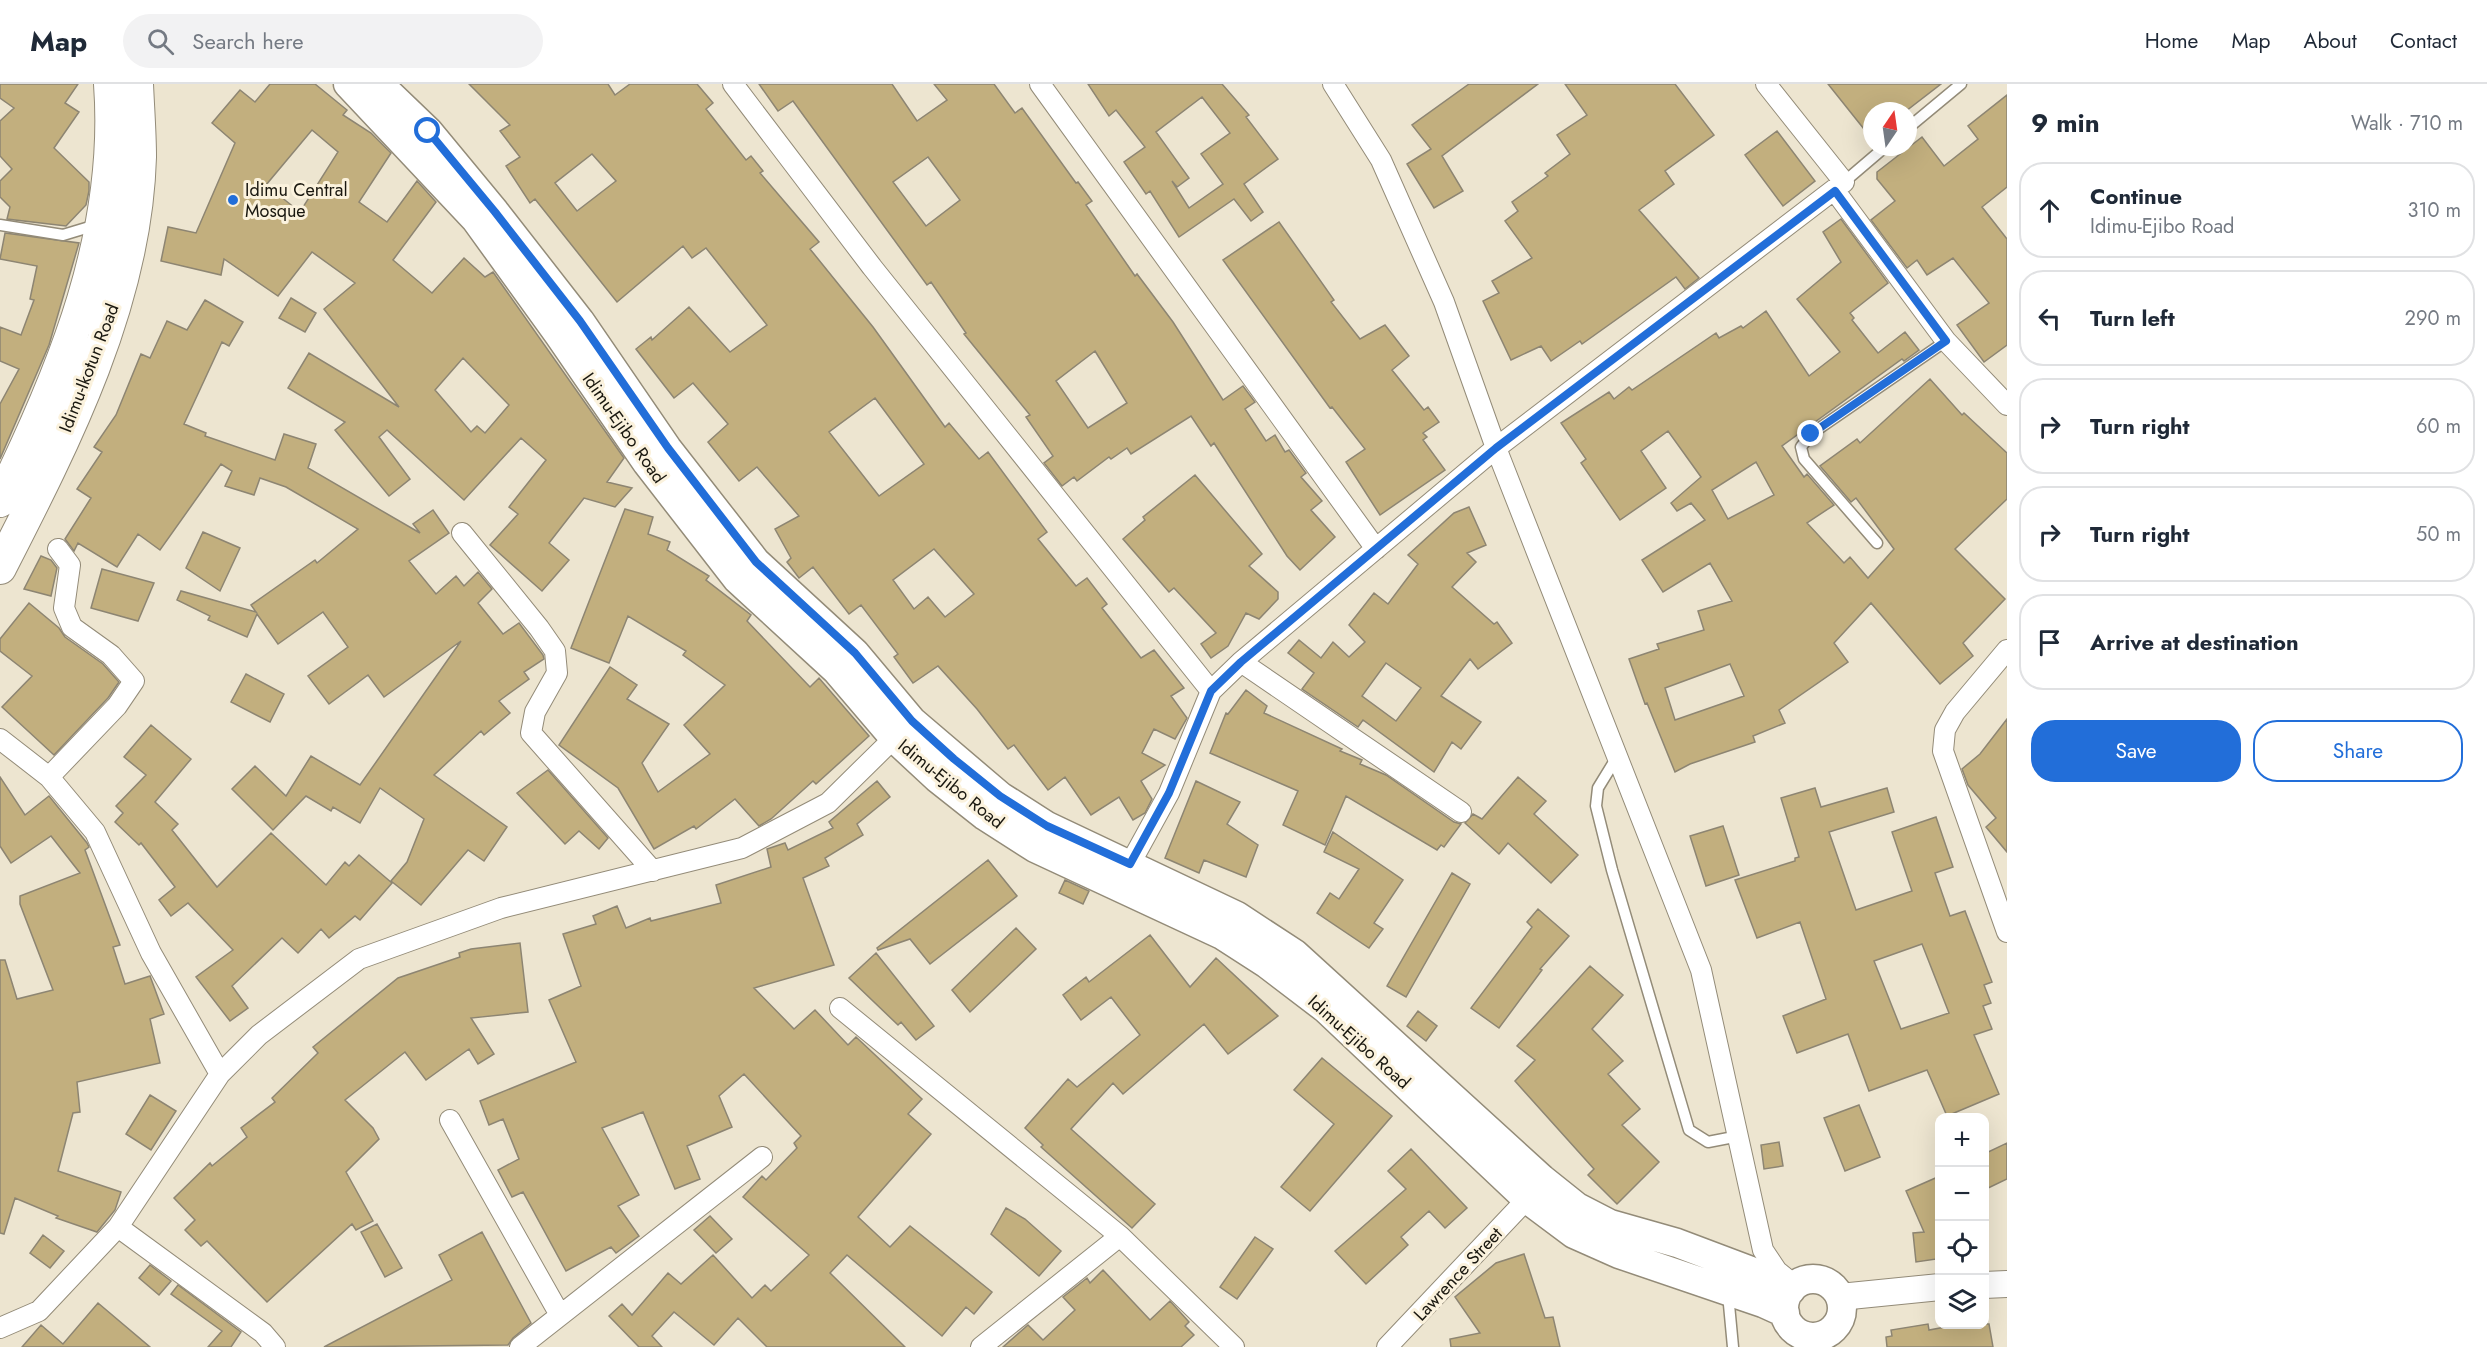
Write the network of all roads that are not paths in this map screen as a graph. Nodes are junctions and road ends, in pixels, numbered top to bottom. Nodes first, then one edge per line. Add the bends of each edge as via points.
1 (110, 84) edge
2 (137, 84) edge
3 (348, 84) edge
4 (379, 84) edge
5 (733, 84) edge
6 (1041, 84) edge
7 (1333, 84) edge
8 (1766, 84) edge
9 (1961, 84) edge
10 (1917, 121) edge
11 (1875, 156) edge
12 (1840, 186) junction
13 (102, 223) junction
14 (0, 225) edge
15 (1946, 341) junction
16 (2007, 405) edge
17 (1496, 448) junction
18 (0, 501) edge
19 (462, 533) dead end
20 (1877, 543) dead end
21 (58, 549) dead end
22 (1376, 549) junction
23 (0, 568) edge
24 (2007, 650) edge
25 (1241, 662) junction
26 (1211, 691) junction
27 (894, 738) junction
28 (0, 739) edge
29 (1617, 757) junction
30 (49, 777) junction
31 (1461, 812) dead end
32 (1130, 864) junction
33 (653, 871) junction
34 (2007, 932) edge
35 (840, 1008) dead end
36 (220, 1074) junction
37 (450, 1120) dead end
38 (1739, 1136) junction
39 (762, 1157) dead end
40 (1527, 1199) junction
41 (118, 1227) junction
42 (1120, 1236) junction
43 (2007, 1284) edge
44 (1989, 1285) edge
45 (1935, 1288) edge
46 (1727, 1291) junction
47 (1790, 1296) junction
48 (1840, 1307) junction
49 (560, 1315) junction
50 (0, 1328) edge
51 (263, 1342) edge
52 (1807, 1342) edge
53 (1396, 1344) edge
54 (520, 1347) edge
55 (981, 1347) edge
56 (1234, 1347) edge
57 (1733, 1347) edge
58 (1843, 1347) edge

1 - 13 main road, Idimu-Ikotun Road via 112,153
2 - 23 main road, Idimu-Ikotun Road via 139,169 130,238 110,324 72,418
3 - 27 main road, Idimu-Ejibo Road via 476,220 647,463 737,579 836,670
4 - 32 main road, Idimu-Ejibo Road via 428,131 495,212 756,562 855,653 912,721 954,759 1000,796 1047,826
5 - 26 street via 872,267
6 - 22 street
7 - 17 street via 1381,160 1444,302
8 - 12 street
9 - 10 lane
11 - 12 lane
12 - 15 street
12 - 17 street
13 - 14 lane via 63,235
13 - 18 main road, Idimu-Ikotun Road via 76,327 44,412
15 - 16 street
15 - 20 lane via 1811,434 1801,447 1804,459
17 - 22 street
17 - 29 street
19 - 33 street via 555,651 557,673 535,712 531,733
21 - 30 street via 70,565 64,608 72,627 111,655 134,681 117,706
22 - 25 street
24 - 34 street via 1955,712 1945,730 1943,751
25 - 26 street
25 - 31 street
26 - 32 street via 1169,793
27 - 33 street via 828,803 742,848
27 - 40 main road, Idimu-Ejibo Road via 985,816 1035,848 1222,935 1268,964 1326,1009
28 - 30 street
29 - 38 street via 1701,970
29 - 38 lane via 1598,788 1596,806 1689,1130 1708,1142
30 - 36 street via 95,832 151,952
32 - 47 main road, Idimu-Ejibo Road via 1237,916 1295,954 1577,1207 1610,1224 1677,1243 1754,1272
33 - 36 street via 501,908 359,959 259,1035
35 - 42 street
36 - 41 street
37 - 49 street
38 - 47 street via 1763,1250
39 - 49 street
40 - 46 main road, Idimu-Ejibo Road via 1574,1234
40 - 53 street, Lawrence Street
41 - 50 street via 39,1311
41 - 51 street
42 - 55 street
42 - 56 street
43 - 44 street
45 - 48 street
46 - 47 main road, Idimu-Ejibo Road
46 - 57 lane
47 - 48 main road via 1807,1280 1821,1280 1832,1286
47 - 52 main road via 1792,1328
48 - 52 main road via 1827,1334
48 - 58 main road
49 - 54 street

